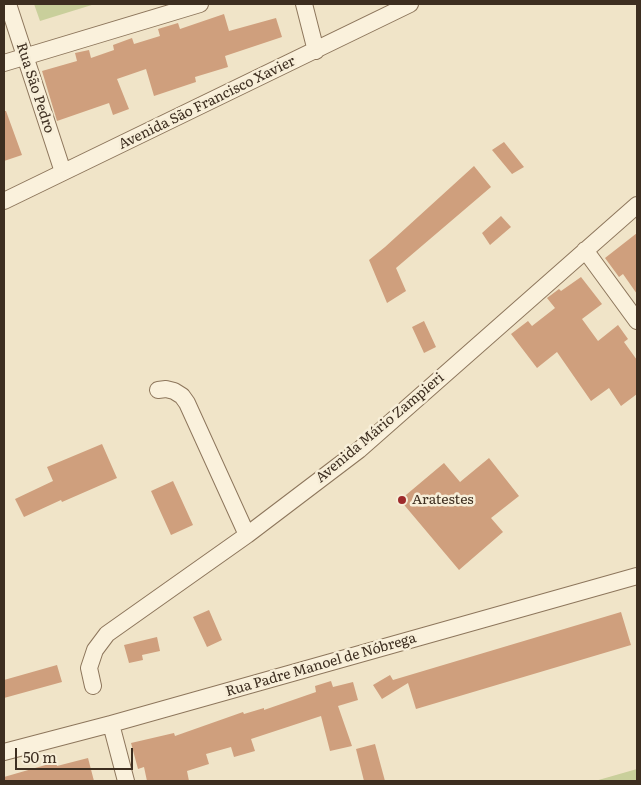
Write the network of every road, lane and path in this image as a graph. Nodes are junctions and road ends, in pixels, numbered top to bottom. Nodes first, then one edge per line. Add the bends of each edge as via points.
1 (8, 4) edge
2 (200, 4) edge
3 (304, 4) edge
4 (410, 4) edge
5 (316, 51) junction
6 (24, 56) junction
7 (4, 63) edge
8 (63, 172) junction
9 (4, 201) edge
10 (637, 206) edge
11 (585, 250) junction
12 (637, 321) edge
13 (158, 390) dead end
14 (247, 535) junction
15 (637, 576) edge
16 (93, 686) dead end
17 (111, 724) junction
18 (4, 752) edge
19 (126, 781) edge

1 - 6 street, Rua São Pedro
2 - 6 street
3 - 5 street
4 - 5 street, Avenida São Francisco Xavier
5 - 8 street, Avenida São Francisco Xavier
6 - 7 street
6 - 8 street, Rua São Pedro
8 - 9 street, Avenida São Francisco Xavier
10 - 11 street, Avenida Mário Zampieri
11 - 12 street
11 - 14 street, Avenida Mário Zampieri via 359,450
13 - 14 street via 174,391 187,402
14 - 16 street, Avenida Mário Zampieri via 107,634 92,659
15 - 17 street, Rua Padre Manoel de Nóbrega
17 - 18 street, Rua Padre Manoel de Nóbrega
17 - 19 street

